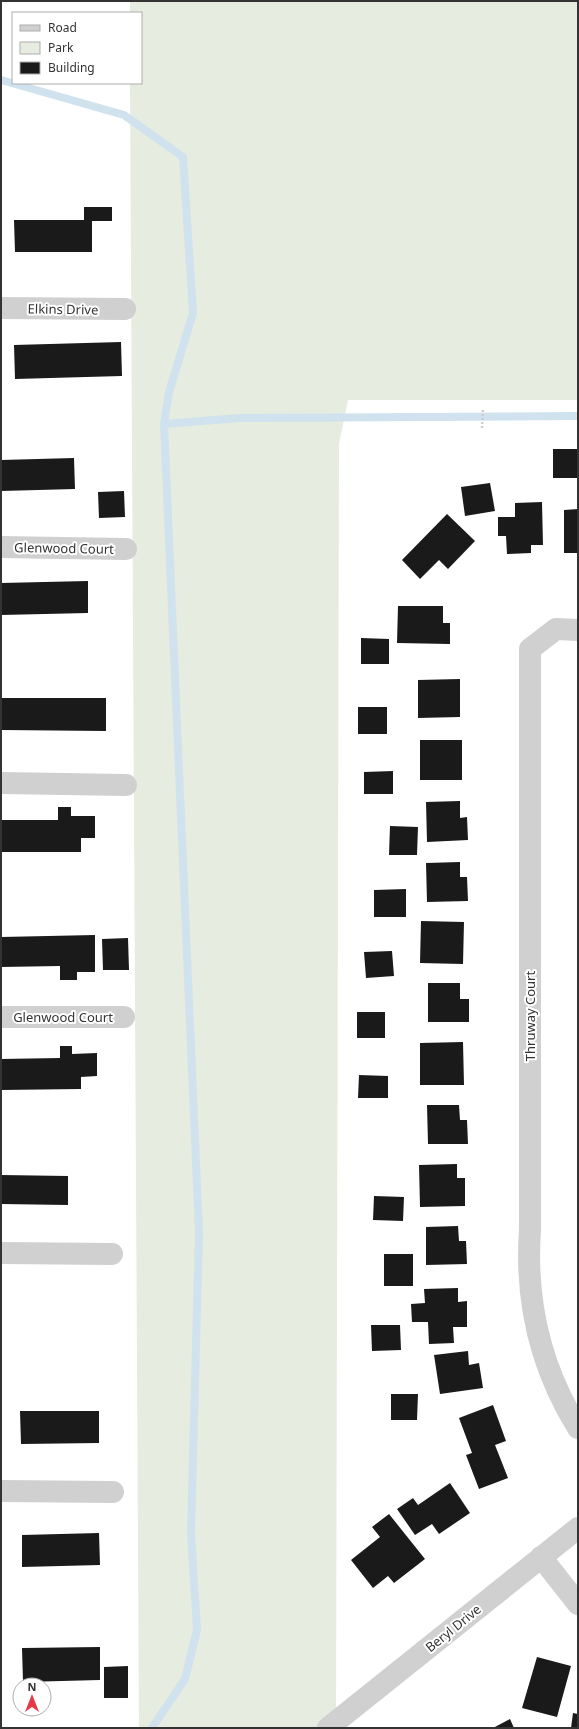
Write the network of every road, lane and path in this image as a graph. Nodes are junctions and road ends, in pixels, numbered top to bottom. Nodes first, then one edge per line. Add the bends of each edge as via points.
1 (1, 308) edge
2 (125, 309) dead end
3 (484, 408) dead end
4 (482, 428) dead end
5 (1, 547) edge
6 (126, 549) dead end
7 (578, 630) edge
8 (1, 783) edge
9 (126, 785) dead end
10 (1, 1017) edge
11 (124, 1017) dead end
12 (1, 1253) edge
13 (112, 1254) dead end
14 (578, 1428) edge
15 (1, 1491) edge
16 (113, 1492) dead end
17 (578, 1528) edge
18 (541, 1557) junction
19 (578, 1604) edge
20 (328, 1728) edge

1 - 2 street, Elkins Drive
3 - 4 path
5 - 6 street, Glenwood Court
7 - 14 street, Thruway Court via 556,629 530,649 528,1281 537,1332 546,1364 565,1408
8 - 9 street
10 - 11 street, Glenwood Court
12 - 13 street
15 - 16 street
17 - 18 street, Beryl Drive
18 - 19 street
18 - 20 street, Beryl Drive

